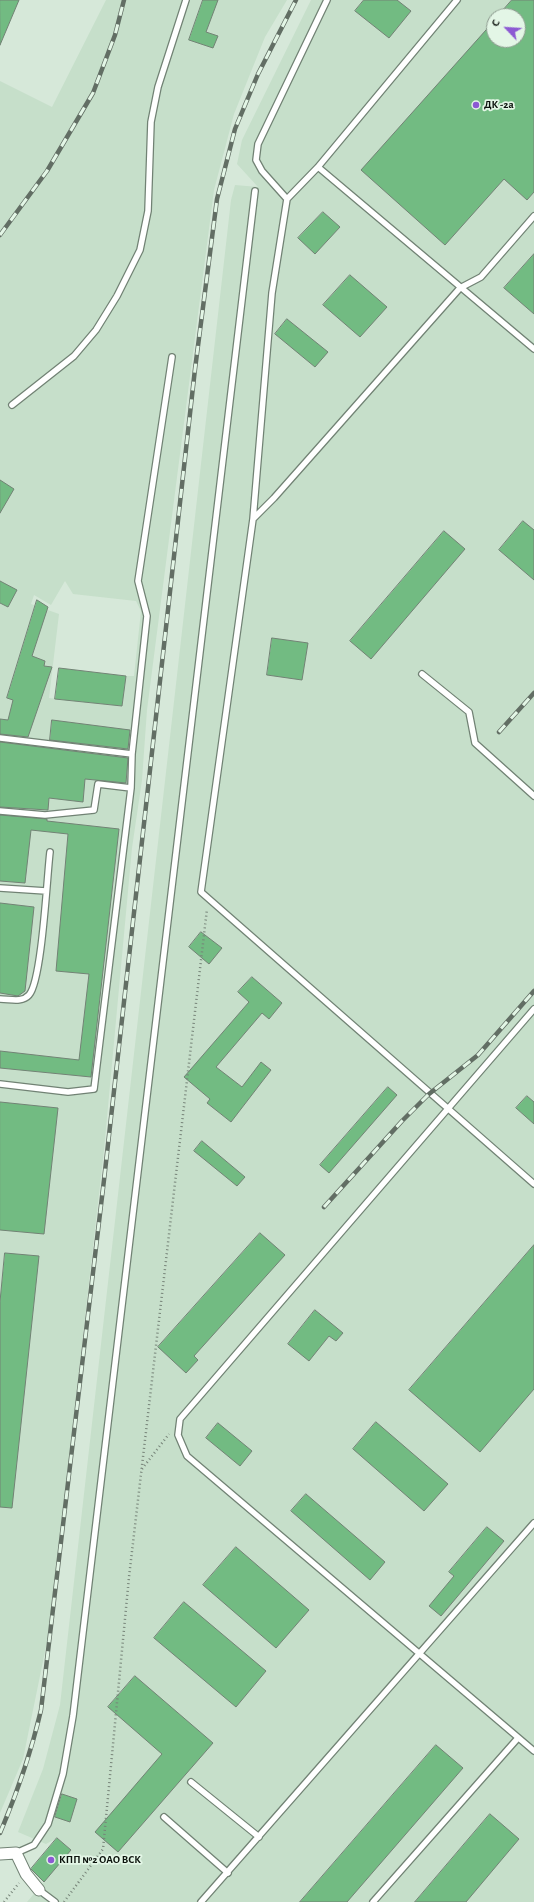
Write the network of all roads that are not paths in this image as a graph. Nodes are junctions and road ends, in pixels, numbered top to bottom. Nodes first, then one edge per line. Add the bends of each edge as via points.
1 (186, 0) edge
2 (327, 0) edge
3 (457, 0) edge
4 (318, 167) junction
5 (255, 191) dead end
6 (287, 199) junction
7 (534, 216) edge
8 (460, 288) junction
9 (534, 349) edge
10 (172, 357) dead end
11 (12, 405) dead end
12 (253, 519) junction
13 (422, 674) dead end
14 (0, 738) edge
15 (132, 754) junction
16 (131, 788) junction
17 (534, 796) edge
18 (0, 811) edge
19 (50, 852) dead end
20 (0, 888) edge
21 (46, 891) junction
22 (0, 999) edge
23 (534, 1009) edge
24 (0, 1084) edge
25 (448, 1109) junction
26 (534, 1184) edge
27 (534, 1523) edge
28 (419, 1653) junction
29 (518, 1738) junction
30 (534, 1751) edge
31 (191, 1782) dead end
32 (164, 1817) dead end
33 (259, 1837) junction
34 (16, 1852) junction
35 (0, 1854) edge
36 (228, 1873) junction
37 (39, 1890) joint
38 (55, 1902) edge
39 (201, 1902) edge
40 (373, 1902) edge

1 - 11 lane via 158,87 152,122 148,211 140,250 96,330 74,356
2 - 6 lane via 258,144 256,160 262,171
3 - 4 lane
4 - 6 lane
4 - 8 lane
5 - 34 lane via 73,1716 63,1774 48,1824 34,1845
6 - 12 lane via 272,293
7 - 8 lane via 481,277
8 - 9 lane
8 - 12 lane
10 - 15 lane via 138,581 147,616
12 - 25 lane via 201,892
13 - 17 lane via 469,712 475,743
14 - 15 lane
15 - 16 lane
16 - 18 lane via 98,784 94,810 45,815
16 - 24 lane via 94,1090 68,1092
19 - 21 lane
20 - 21 lane
21 - 22 lane via 35,983 30,994 24,999
23 - 25 lane
25 - 26 lane
25 - 28 lane via 180,1419 178,1435 187,1456
27 - 28 lane
28 - 29 lane
28 - 33 lane
29 - 30 lane
29 - 40 lane
31 - 33 lane
32 - 36 lane
33 - 36 lane
34 - 35 street
34 - 37 street via 26,1874
36 - 39 lane
37 - 38 lane

